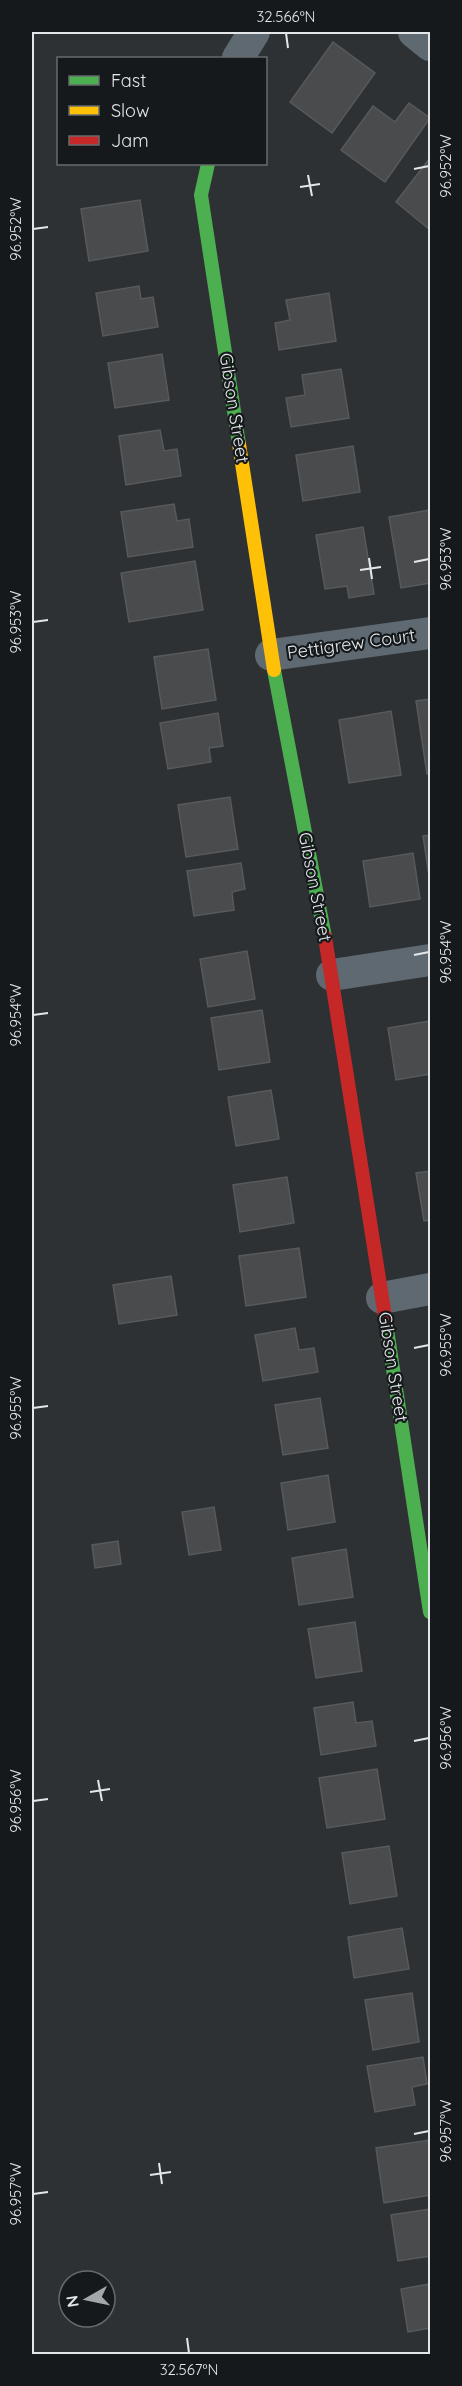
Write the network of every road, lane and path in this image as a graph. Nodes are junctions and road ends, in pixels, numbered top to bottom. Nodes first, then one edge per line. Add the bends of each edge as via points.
1 (254, 32) edge
2 (414, 32) edge
3 (430, 45) edge
4 (239, 57) edge
5 (208, 165) edge
6 (430, 633) edge
7 (271, 655) junction
8 (430, 960) edge
9 (332, 975) junction
10 (430, 1289) edge
11 (382, 1298) junction
12 (430, 1604) edge

1 - 4 street
2 - 3 street
5 - 7 street, Gibson Street via 201,195
6 - 7 street, Pettigrew Court
7 - 9 street, Gibson Street
8 - 9 street
9 - 11 street, Gibson Street
10 - 11 street
11 - 12 street, Gibson Street

